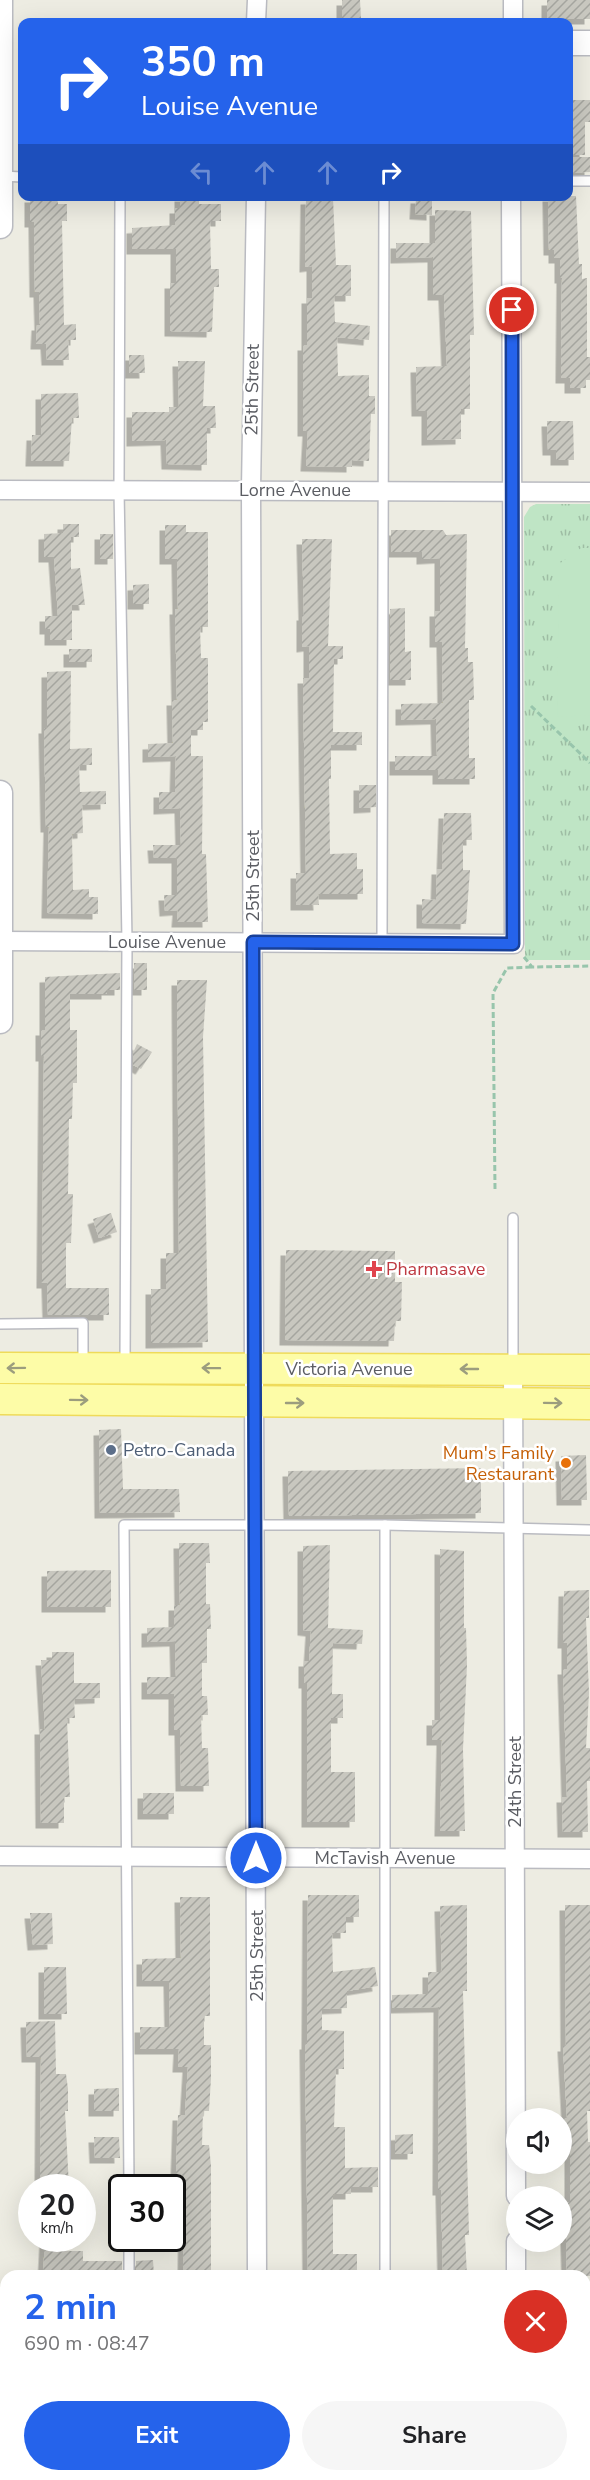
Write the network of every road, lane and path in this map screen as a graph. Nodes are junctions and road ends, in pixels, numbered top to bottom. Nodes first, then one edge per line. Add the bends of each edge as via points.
1 (0, 0) edge
2 (256, 0) edge
3 (513, 0) edge
4 (256, 18) edge
5 (513, 18) edge
6 (0, 32) edge
7 (18, 33) edge
8 (573, 43) edge
9 (590, 43) edge
10 (1, 176) edge
11 (18, 177) edge
12 (573, 181) edge
13 (590, 181) edge
14 (120, 201) edge
15 (256, 201) edge
16 (384, 201) edge
17 (511, 201) edge
18 (0, 226) edge
19 (250, 489) junction
20 (0, 490) edge
21 (119, 490) junction
22 (382, 490) junction
23 (513, 492) junction
24 (590, 492) edge
25 (513, 689) junction
26 (590, 763) edge
27 (0, 793) edge
28 (1, 940) edge
29 (127, 941) junction
30 (253, 942) junction
31 (382, 943) junction
32 (513, 944) junction
33 (590, 966) edge
34 (532, 967) junction
35 (0, 1021) edge
36 (495, 1189) dead end
37 (513, 1218) dead end
38 (0, 1324) edge
39 (83, 1366) junction
40 (125, 1367) junction
41 (0, 1368) edge
42 (254, 1368) junction
43 (513, 1369) junction
44 (590, 1370) edge
45 (0, 1399) edge
46 (255, 1402) junction
47 (513, 1403) junction
48 (590, 1404) edge
49 (385, 1525) junction
50 (256, 1527) junction
51 (513, 1528) junction
52 (590, 1530) edge
53 (0, 1856) edge
54 (126, 1856) junction
55 (256, 1858) junction
56 (384, 1858) junction
57 (515, 1858) junction
58 (590, 1859) edge
59 (129, 2174) edge
60 (516, 2186) edge
61 (129, 2252) edge
62 (516, 2252) edge
63 (129, 2270) edge
64 (257, 2270) edge
65 (385, 2270) edge
66 (516, 2270) edge

1 - 6 street
2 - 4 street
3 - 5 street
6 - 7 street
6 - 10 street
8 - 9 street
10 - 11 lane
10 - 18 street
12 - 13 lane
14 - 21 lane
15 - 19 street, 25th Street
16 - 22 lane
17 - 23 street
19 - 21 street, Lorne Avenue
19 - 22 street, Lorne Avenue
19 - 30 street, 25th Street
20 - 21 street, Lorne Avenue
21 - 29 lane
22 - 23 street, Lorne Avenue
22 - 31 lane
23 - 24 street, Lorne Avenue
23 - 25 street
25 - 26 path
25 - 32 street
27 - 28 street
28 - 29 street, Louise Avenue
28 - 35 street
29 - 30 street, Louise Avenue
29 - 40 lane
30 - 31 street, Louise Avenue
30 - 42 street, 25th Street
31 - 32 street, Louise Avenue
32 - 34 path
33 - 34 path
34 - 36 path via 507,968 493,993
37 - 43 lane
38 - 39 lane via 84,1323
39 - 40 main road, Victoria Avenue
39 -> 41 main road, Victoria Avenue
42 -> 40 main road, Victoria Avenue
43 -> 42 main road, Victoria Avenue
42 - 46 street, 25th Street
43 - 44 main road, Victoria Avenue
43 - 47 street, 24th Street
45 -> 46 main road, Victoria Avenue
46 -> 47 main road, Victoria Avenue
46 - 50 street, 25th Street
47 -> 48 main road, Victoria Avenue
47 - 51 street, 24th Street
49 - 50 lane
49 - 51 lane
49 - 56 lane
50 - 54 lane via 124,1525
50 - 55 street, 25th Street
51 - 52 lane
51 - 57 street, 24th Street
53 - 54 street, McTavish Avenue
54 - 55 street, McTavish Avenue
54 - 59 lane
55 - 56 street, McTavish Avenue
55 - 64 street, 25th Street
56 - 57 street, McTavish Avenue
56 - 65 lane
57 - 58 street, McTavish Avenue
57 - 60 street, 24th Street
61 - 63 lane
62 - 66 street

